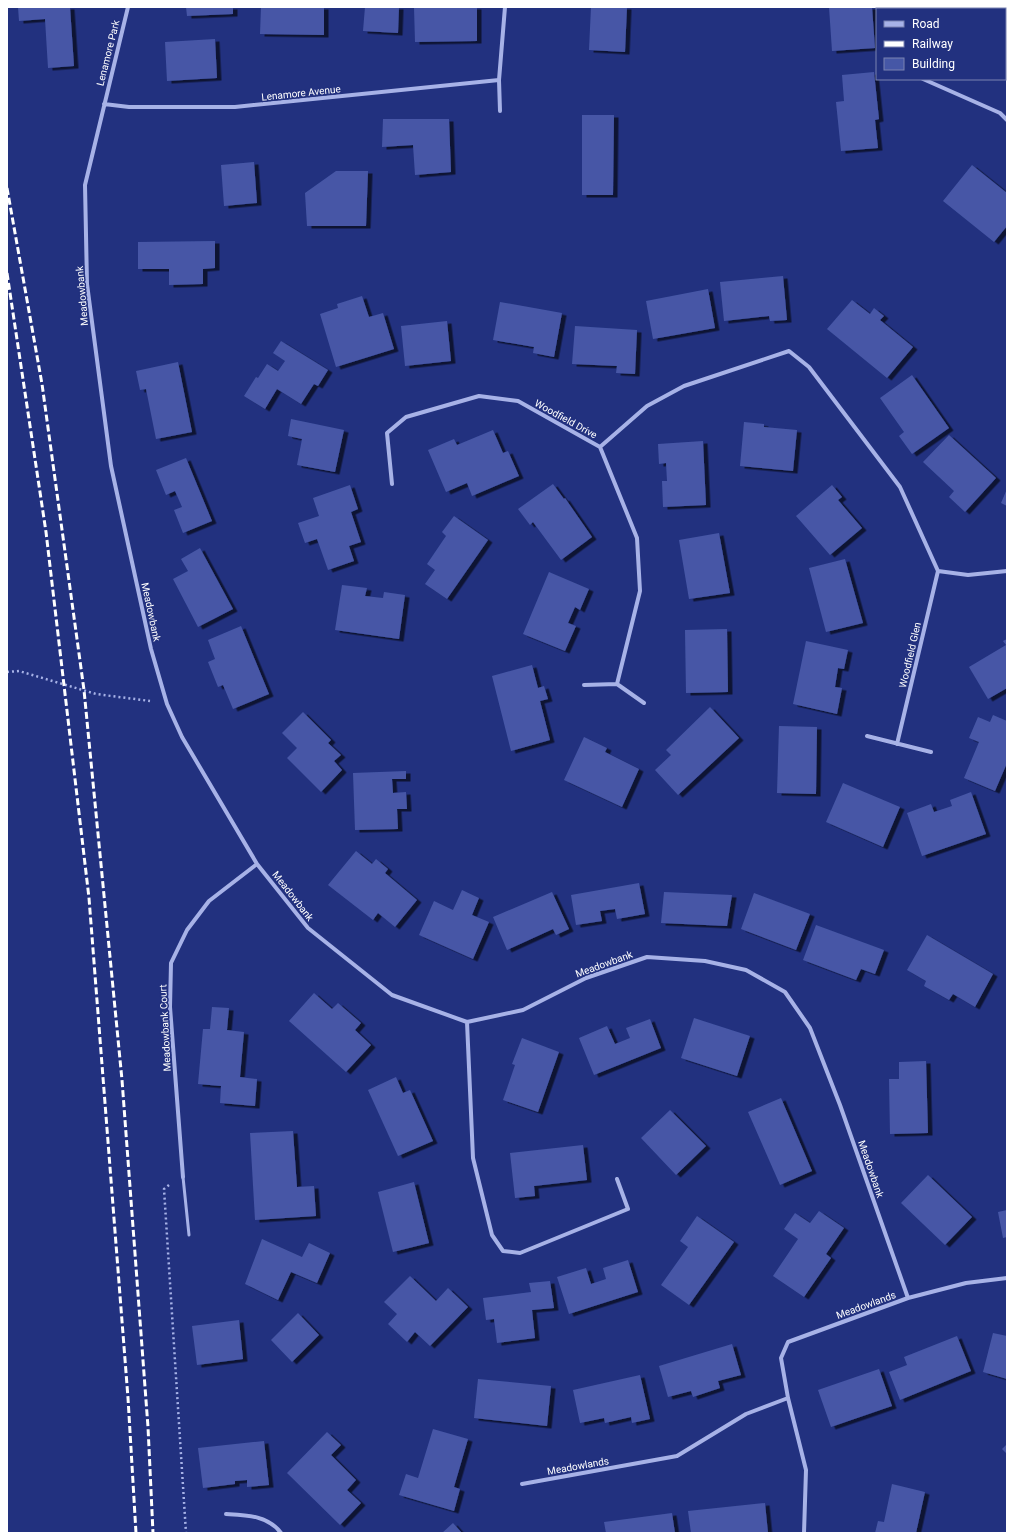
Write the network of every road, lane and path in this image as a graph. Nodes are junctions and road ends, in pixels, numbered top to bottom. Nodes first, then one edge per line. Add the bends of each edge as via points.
1 (128, 7) edge
2 (505, 7) edge
3 (499, 80) junction
4 (925, 80) edge
5 (104, 104) junction
6 (500, 111) dead end
7 (1007, 120) edge
8 (600, 447) junction
9 (392, 484) dead end
10 (938, 571) junction
11 (1007, 572) edge
12 (7, 672) edge
13 (617, 684) junction
14 (584, 685) dead end
15 (644, 703) dead end
16 (167, 704) junction
17 (867, 736) dead end
18 (897, 744) junction
19 (931, 752) dead end
20 (257, 864) junction
21 (467, 1022) junction
22 (183, 1177) junction
23 (617, 1179) dead end
24 (189, 1235) dead end
25 (1007, 1278) edge
26 (908, 1298) junction
27 (788, 1398) junction
28 (522, 1484) dead end
29 (226, 1514) dead end
30 (186, 1533) edge
31 (281, 1533) edge
32 (804, 1533) edge

1 - 5 street, Lenamore Park
2 - 3 street
3 - 5 street, Lenamore Avenue via 236,107 129,107
3 - 6 street
4 - 7 street via 1000,113
5 - 16 street, Meadowbank via 85,185 87,284 111,466 151,649
8 - 9 street, Woodfield Drive via 518,401 479,396 406,417 387,432
8 - 10 street via 647,406 684,386 789,351 809,367 900,487
8 - 13 street, Woodfield Drive via 637,538 640,591
10 - 11 street via 968,575
10 - 18 street, Woodfield Glen
12 - 16 path via 19,671 96,694
13 - 14 street
13 - 15 street
16 - 20 street, Meadowbank via 182,737
17 - 18 street
18 - 19 street
20 - 21 street, Meadowbank via 308,928 392,995
20 - 22 street, Meadowbank Court via 209,901 187,930 171,963 170,1007
21 - 23 street via 473,1158 492,1235 503,1250 520,1252 628,1209
21 - 26 street, Meadowbank via 524,1010 586,978 647,957 705,961 746,970 784,992 810,1028
22 - 24 lane
22 - 30 path via 164,1189
25 - 26 street, Meadowlands via 966,1283
26 - 27 street, Meadowlands via 788,1342 781,1358
27 - 28 street, Meadowlands via 746,1414 677,1456
27 - 32 street, Meadowlands via 806,1470
29 - 31 street via 254,1516 277,1528

